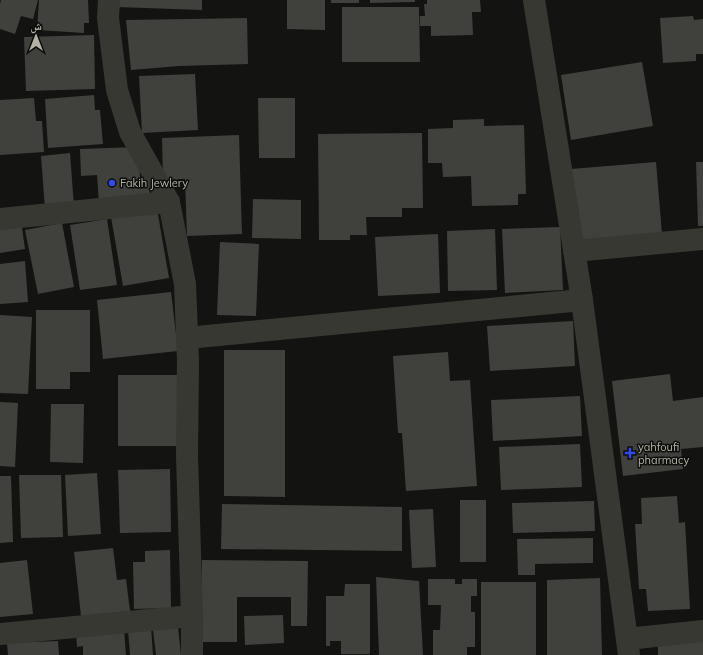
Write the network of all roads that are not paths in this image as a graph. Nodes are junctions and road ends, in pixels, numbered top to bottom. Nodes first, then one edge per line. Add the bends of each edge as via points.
1 (110, 0) edge
2 (534, 0) edge
3 (168, 202) junction
4 (0, 219) edge
5 (703, 239) edge
6 (574, 251) junction
7 (582, 300) junction
8 (187, 338) junction
9 (192, 616) junction
10 (703, 631) edge
11 (0, 634) edge
12 (628, 647) edge
13 (192, 655) edge

1 - 3 street via 108,18 117,90 130,132
2 - 6 street
3 - 4 street
3 - 8 street via 184,284
5 - 6 street
6 - 7 street
7 - 8 street
7 - 12 street
8 - 9 street via 187,456
9 - 11 street
9 - 13 street
10 - 12 street

